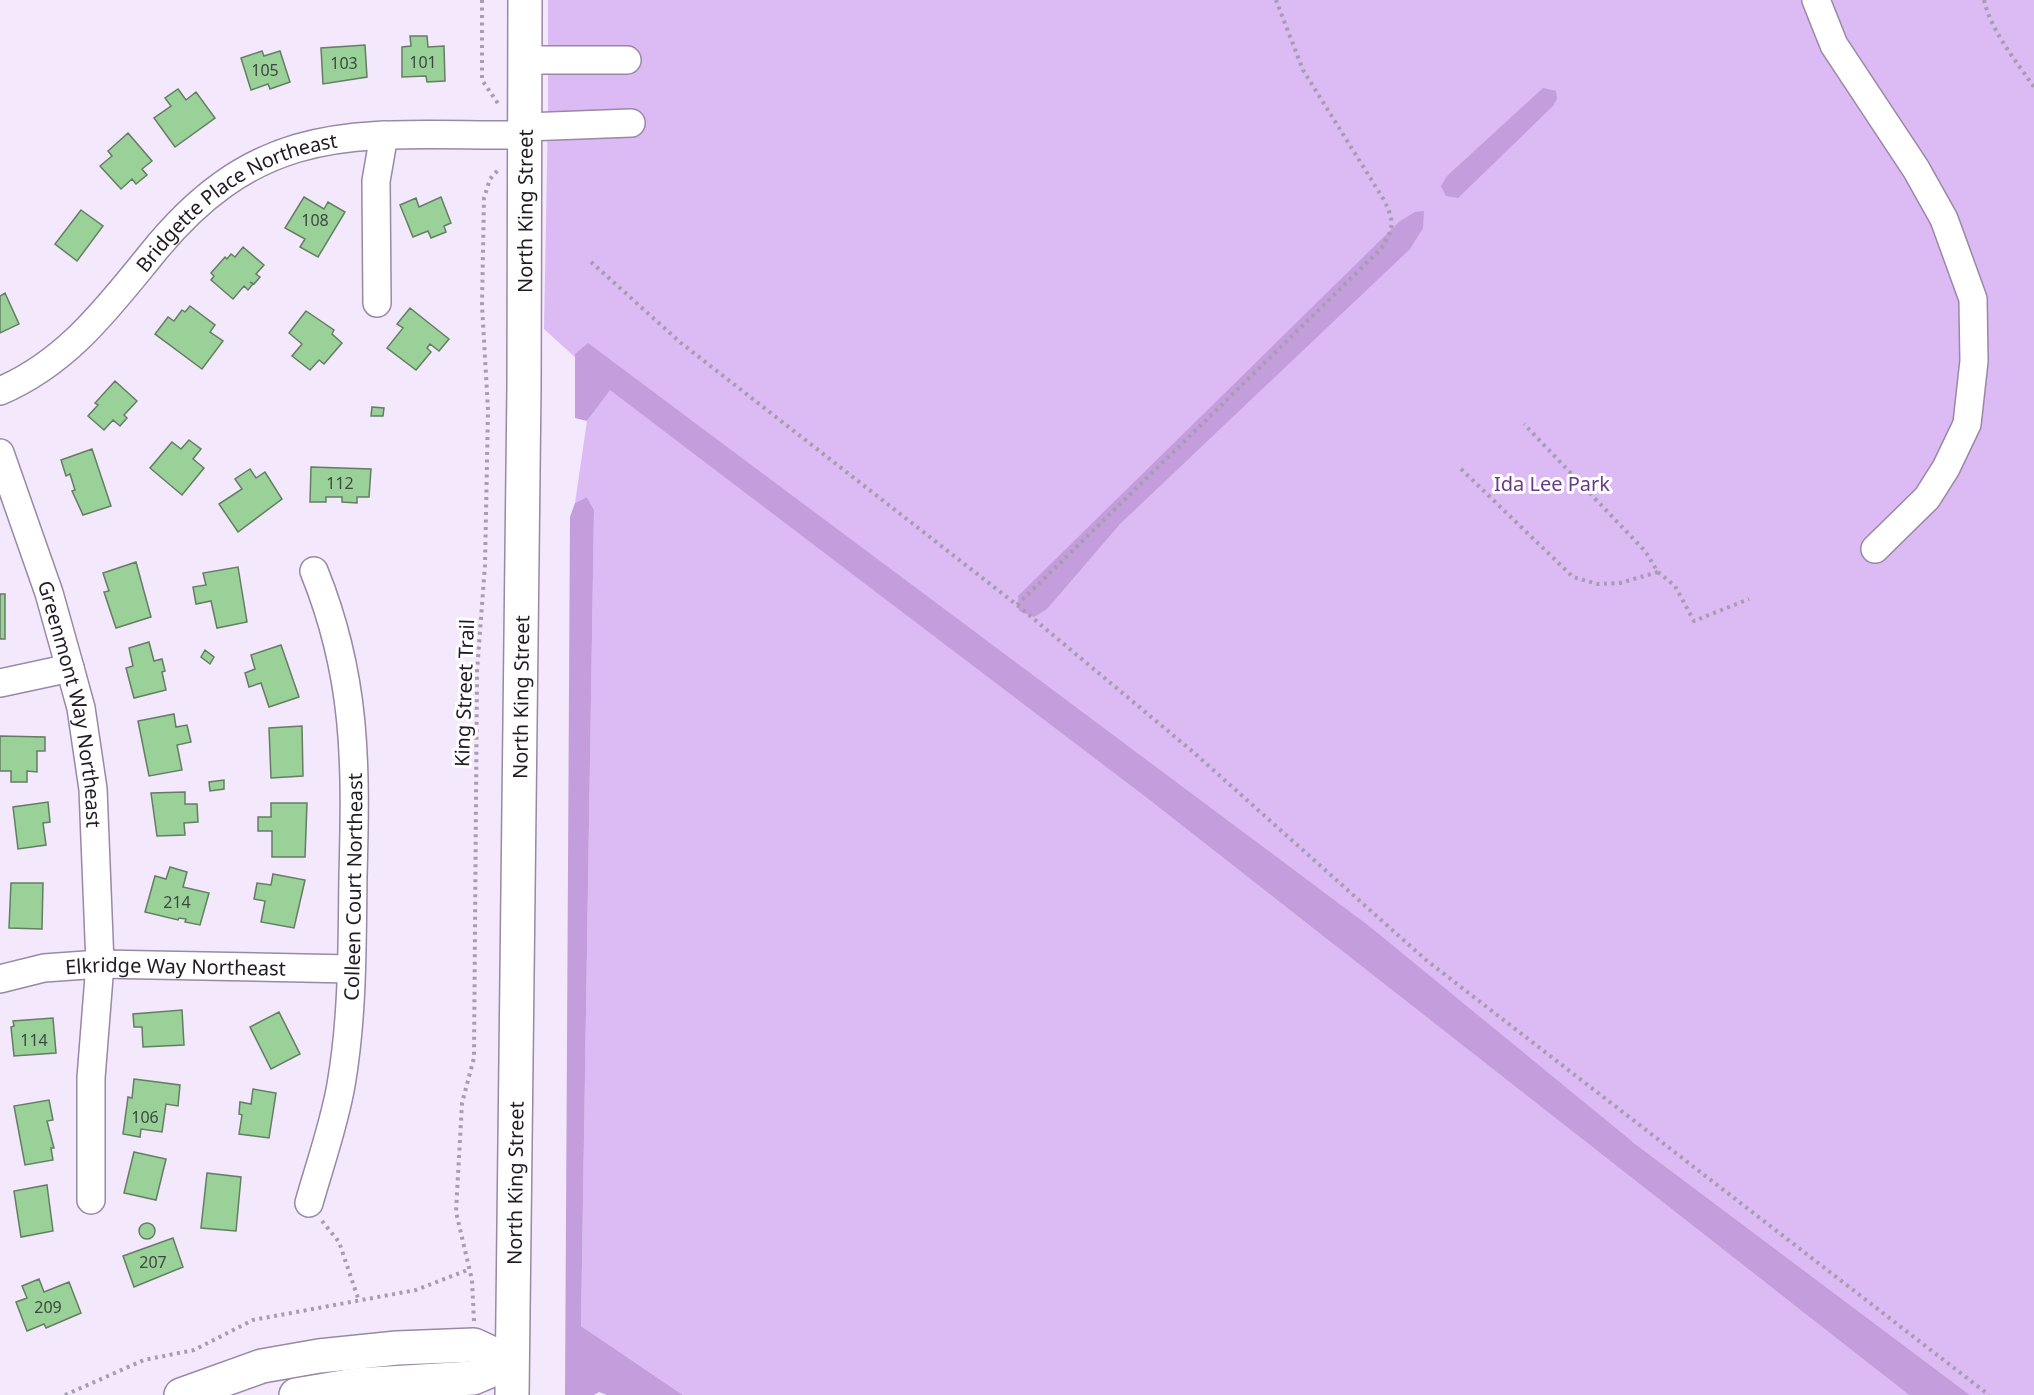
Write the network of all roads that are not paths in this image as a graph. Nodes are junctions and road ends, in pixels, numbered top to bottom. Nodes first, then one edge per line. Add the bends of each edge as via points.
1 (525, 0) edge
2 (1816, 0) edge
3 (526, 60) junction
4 (627, 60) dead end
5 (632, 123) dead end
6 (518, 133) junction
7 (384, 135) junction
8 (377, 303) dead end
9 (0, 392) edge
10 (0, 453) edge
11 (1875, 549) dead end
12 (314, 571) dead end
13 (70, 668) junction
14 (0, 683) edge
15 (100, 964) junction
16 (351, 969) junction
17 (0, 979) edge
18 (91, 1200) dead end
19 (309, 1203) road end
20 (511, 1362) junction
21 (181, 1395) edge
22 (296, 1395) edge
23 (512, 1395) edge

1 - 3 main road, North King Street
2 - 11 street via 1834,45 1916,169 1944,219 1973,298 1974,361 1967,423 1927,498
3 - 4 street
3 - 6 main road, North King Street
5 - 6 street, Bridgette Place Northeast
6 - 7 street, Bridgette Place Northeast
6 - 20 main road, North King Street
7 - 8 street via 376,181
7 - 9 street, Bridgette Place Northeast via 352,136 305,145 260,162 221,185 186,213 84,336 43,369
10 - 13 street, Greenmont Way Northeast via 49,593
12 - 16 street, Colleen Court Northeast via 338,638 354,733
13 - 14 street
13 - 15 street, Greenmont Way Northeast via 81,708 93,789
15 - 16 street, Elkridge Way Northeast
15 - 17 street, Elkridge Way Northeast via 44,968
15 - 18 street, Greenmont Way Northeast via 91,1078
16 - 19 street, Colleen Court Northeast via 340,1087
20 - 21 main road via 474,1345 397,1348 262,1366
20 - 22 main road via 473,1378 355,1385
20 - 23 main road, North King Street

